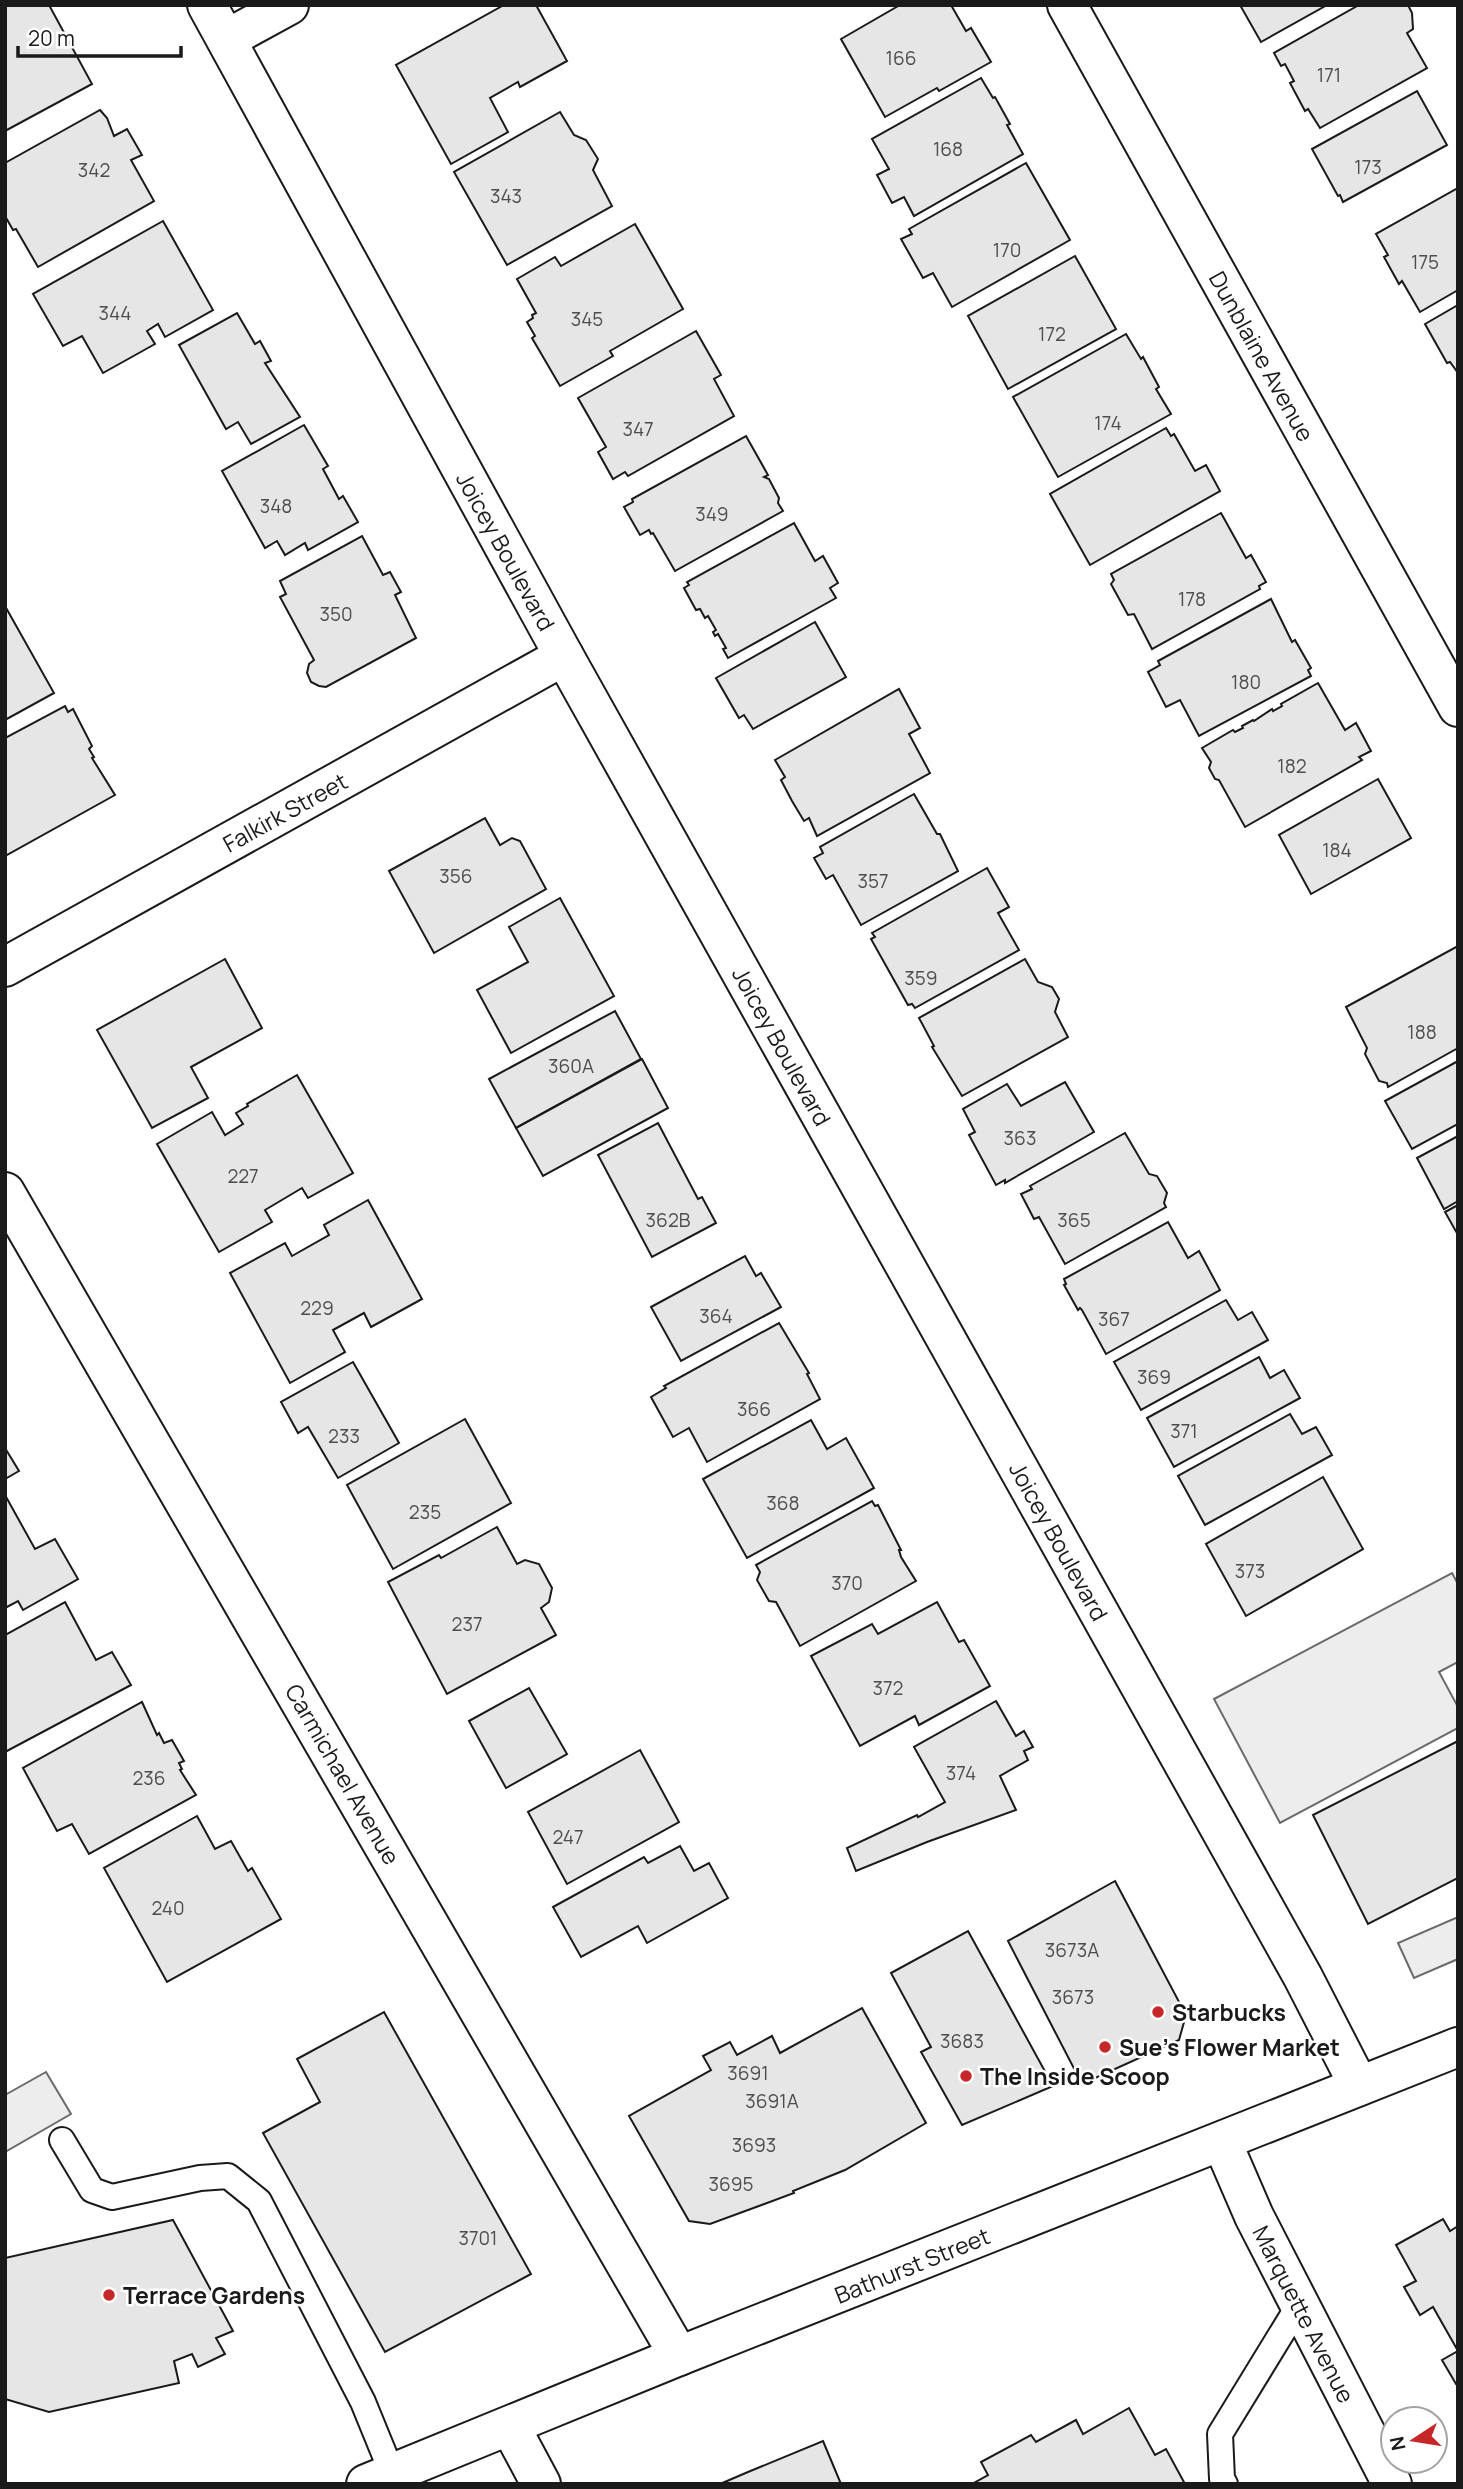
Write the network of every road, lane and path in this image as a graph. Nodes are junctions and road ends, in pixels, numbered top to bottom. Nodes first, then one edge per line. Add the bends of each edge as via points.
1 (206, 5) edge
2 (289, 5) edge
3 (1067, 5) edge
4 (226, 38) junction
5 (564, 656) junction
6 (1458, 707) edge
7 (5, 967) edge
8 (5, 1192) edge
9 (1458, 2047) edge
10 (1359, 2087) junction
11 (62, 2140) dead end
12 (1222, 2142) junction
13 (1299, 2305) junction
14 (680, 2356) junction
15 (510, 2426) junction
16 (379, 2479) edge
17 (541, 2484) edge
18 (1225, 2484) edge
19 (1392, 2484) edge

1 - 4 street, Joicey Boulevard
2 - 4 street
3 - 6 street, Dunblaine Avenue
4 - 5 street, Joicey Boulevard
5 - 7 street, Falkirk Street
5 - 10 street, Joicey Boulevard via 1303,1977
8 - 14 street, Carmichael Avenue
9 - 10 street, Bathurst Street
10 - 12 street, Bathurst Street
11 - 16 lane via 92,2190 112,2197 228,2176 259,2201 363,2402
12 - 13 street, Marquette Avenue
12 - 14 street, Bathurst Street
13 - 18 lane via 1220,2434
13 - 19 street, Marquette Avenue
14 - 15 street, Bathurst Street
15 - 16 street, Bathurst Street
15 - 17 street

